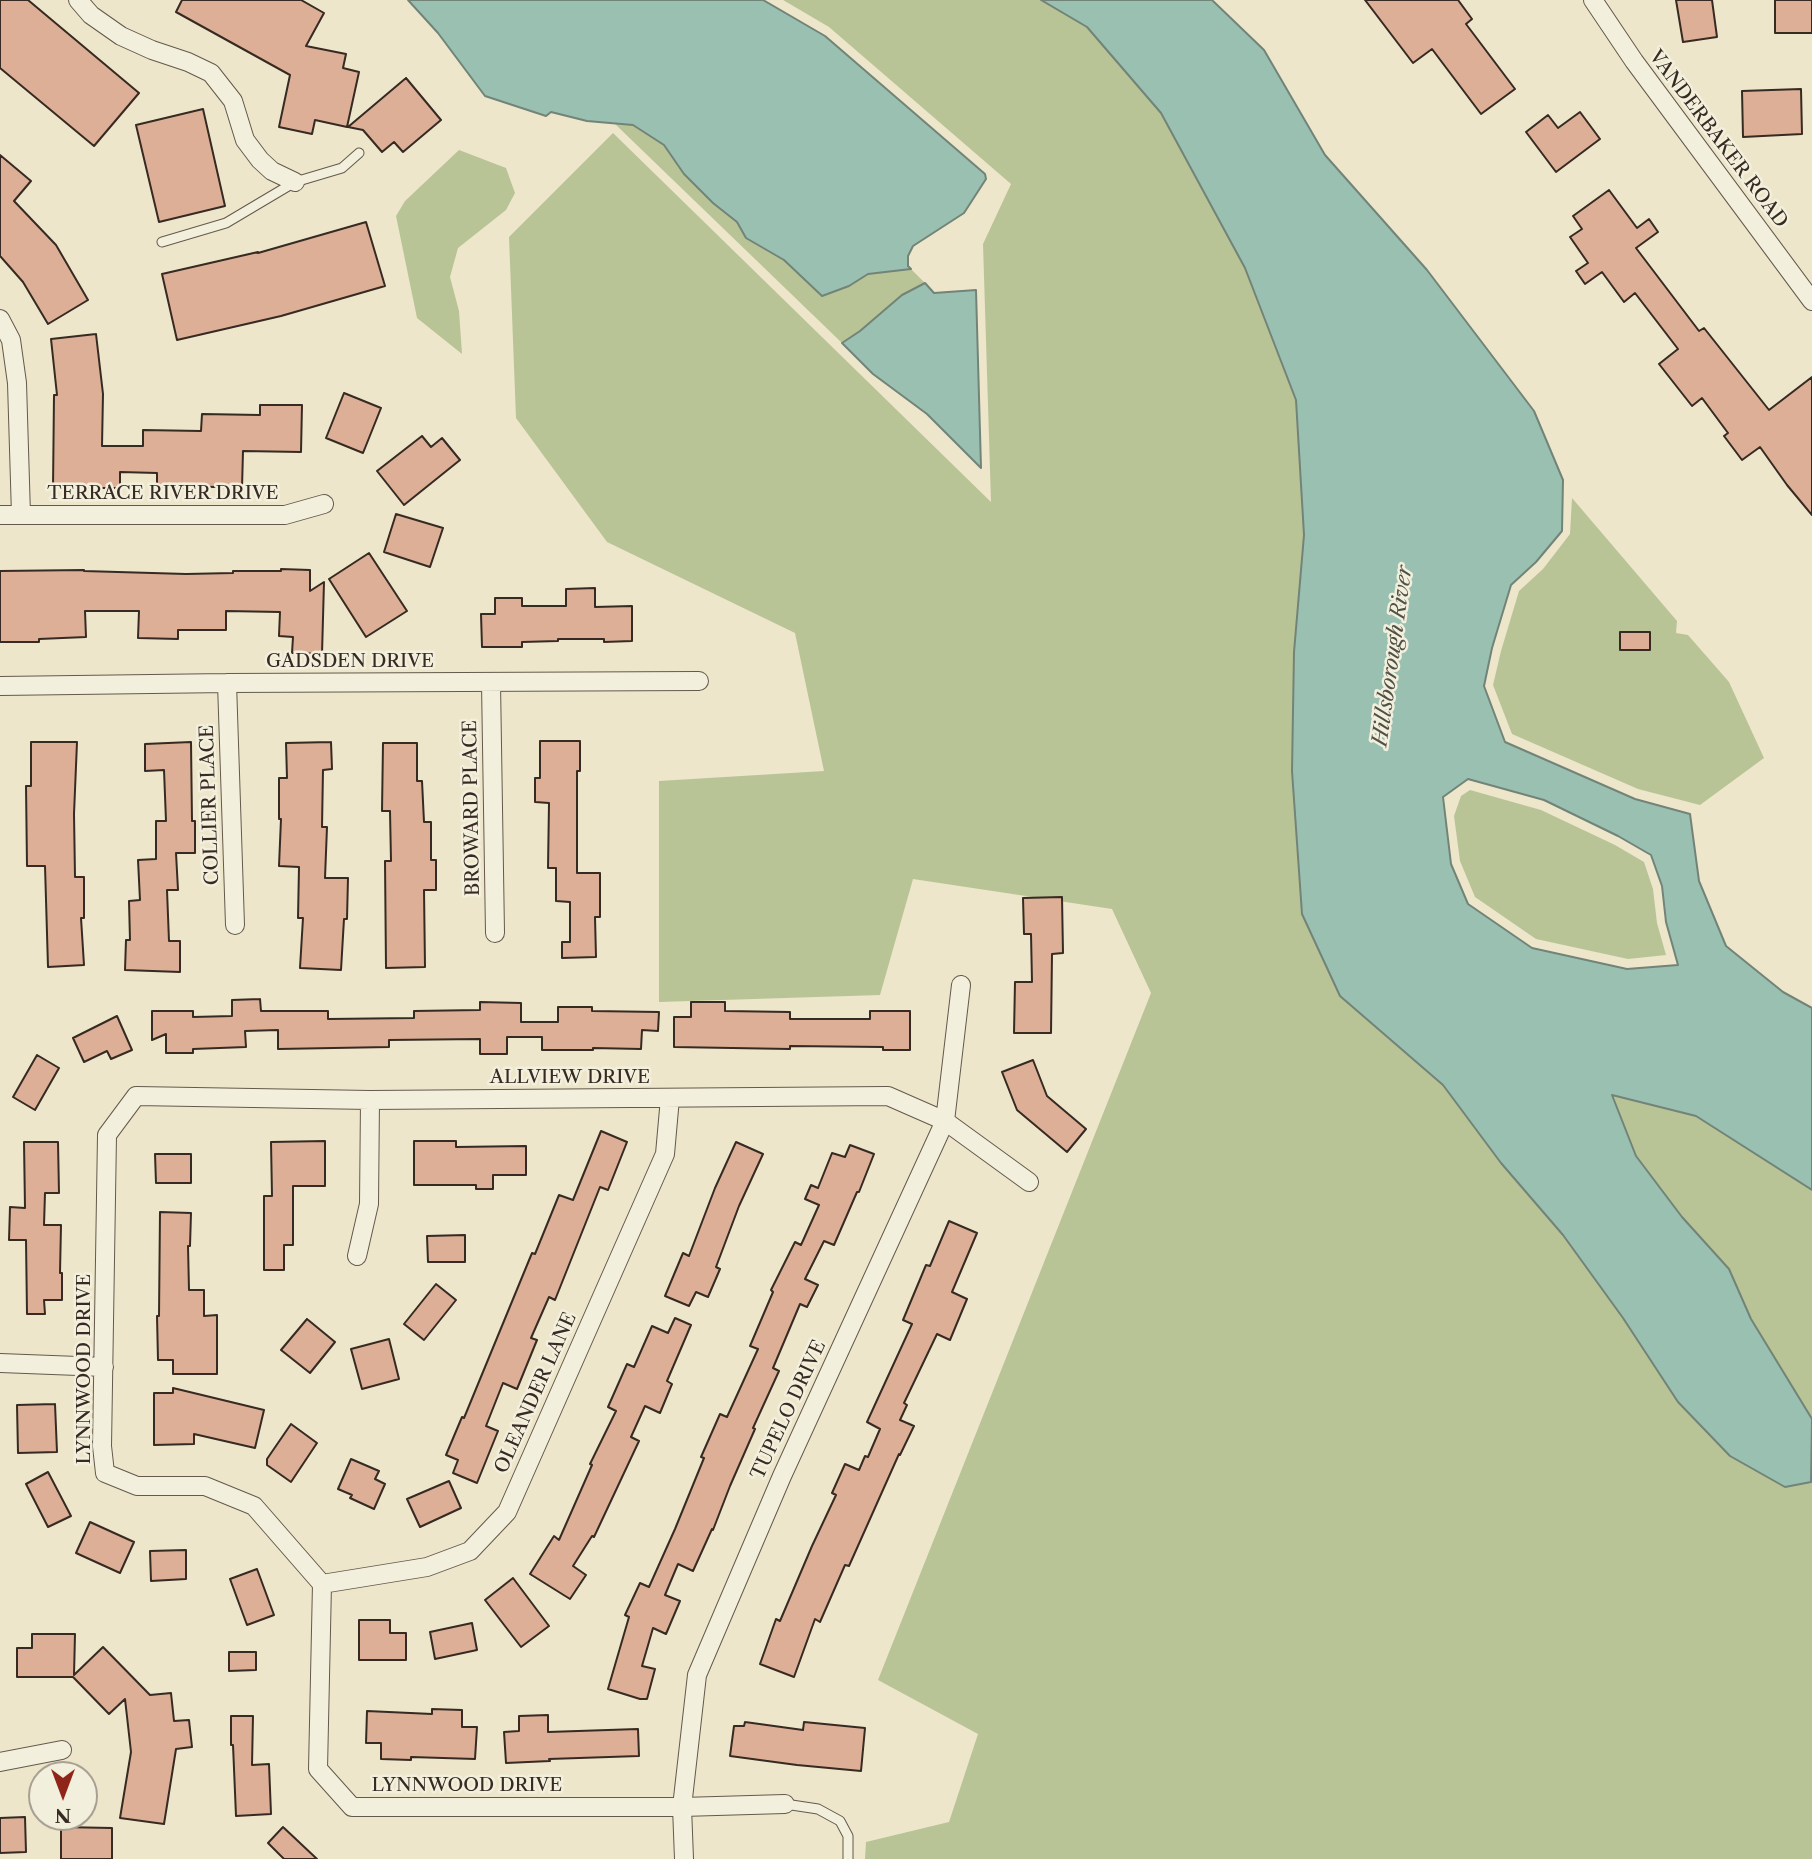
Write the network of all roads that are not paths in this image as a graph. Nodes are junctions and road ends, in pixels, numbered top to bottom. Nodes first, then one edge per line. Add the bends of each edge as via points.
1 (78, 0) edge
2 (1593, 0) edge
3 (359, 153) dead end
4 (295, 182) junction
5 (162, 242) dead end
6 (1812, 301) edge
7 (0, 319) edge
8 (324, 504) dead end
9 (0, 515) edge
10 (21, 515) junction
11 (699, 681) dead end
12 (228, 683) junction
13 (491, 683) junction
14 (0, 686) edge
15 (235, 925) dead end
16 (495, 933) dead end
17 (961, 985) dead end
18 (670, 1098) junction
19 (370, 1100) junction
20 (945, 1121) junction
21 (107, 1135) joint
22 (1029, 1182) dead end
23 (357, 1256) dead end
24 (0, 1363) edge
25 (104, 1367) junction
26 (322, 1584) junction
27 (62, 1750) dead end
28 (0, 1762) edge
29 (785, 1804) joint
30 (682, 1807) junction
31 (684, 1859) edge
32 (848, 1859) edge

1 - 4 street via 90,15 121,36 211,73 233,101 245,140 260,160 272,172
2 - 6 street, VANDERBAKER ROAD
3 - 4 lane via 342,168
4 - 5 lane via 226,223
7 - 10 street via 11,340 17,383
8 - 10 street, TERRACE RIVER DRIVE via 285,514
9 - 10 street, TERRACE RIVER DRIVE
11 - 13 street, GADSDEN DRIVE
12 - 13 street, GADSDEN DRIVE
12 - 14 street, GADSDEN DRIVE
12 - 15 street, COLLIER PLACE
13 - 16 street, BROWARD PLACE
17 - 20 street, TUPELO DRIVE
18 - 19 street, ALLVIEW DRIVE
18 - 20 street, ALLVIEW DRIVE via 888,1096
18 - 26 street, OLEANDER LANE via 665,1154 507,1512 470,1551 427,1567
19 - 21 street, ALLVIEW DRIVE via 136,1096
19 - 23 street via 369,1204
20 - 22 street, ALLVIEW DRIVE
20 - 30 street, TUPELO DRIVE via 782,1476 697,1675
21 - 25 street, LYNNWOOD DRIVE
24 - 25 street
25 - 26 street, LYNNWOOD DRIVE via 105,1473 137,1486 205,1486 254,1506
26 - 30 street, LYNNWOOD DRIVE via 318,1769 352,1807
27 - 28 street
29 - 30 street, LYNNWOOD DRIVE
29 - 32 lane via 818,1809 840,1821 848,1836
30 - 31 street, TUPELO DRIVE

